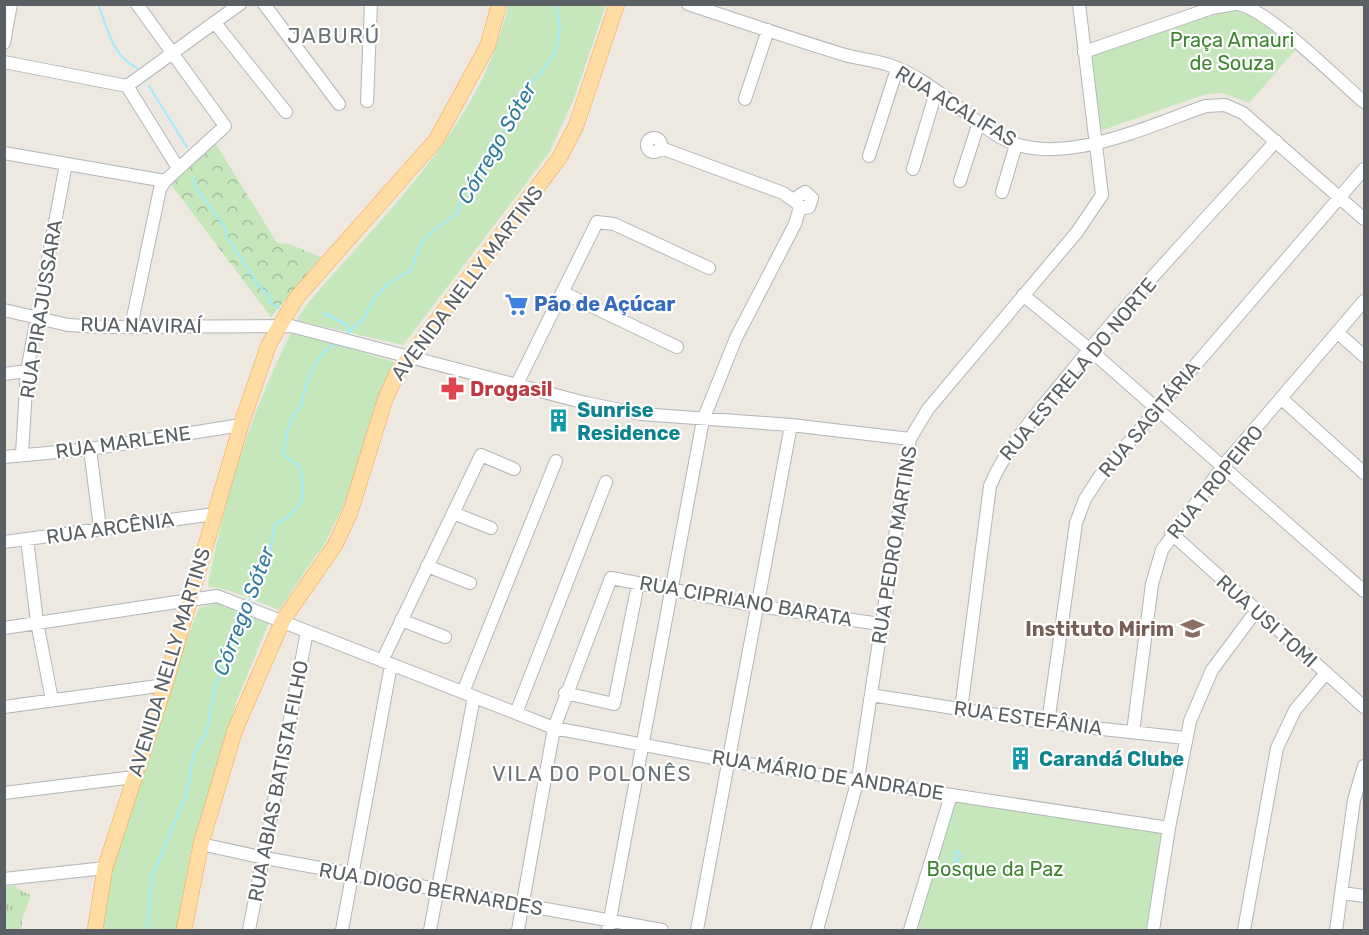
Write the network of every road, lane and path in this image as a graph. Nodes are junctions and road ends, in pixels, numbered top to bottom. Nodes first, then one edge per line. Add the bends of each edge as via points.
1 (11, 4) edge
2 (137, 4) edge
3 (240, 4) edge
4 (264, 4) edge
5 (371, 4) edge
6 (499, 4) edge
7 (617, 4) edge
8 (688, 4) edge
9 (1079, 4) edge
10 (1236, 4) edge
11 (215, 23) junction
12 (768, 30) junction
13 (4, 43) edge
14 (1084, 52) junction
15 (173, 53) junction
16 (4, 62) edge
17 (897, 69) junction
18 (127, 86) junction
19 (936, 92) junction
20 (745, 99) dead end
21 (367, 101) dead end
22 (1365, 102) edge
23 (339, 104) dead end
24 (286, 112) dead end
25 (979, 122) junction
26 (1276, 141) junction
27 (1095, 143) junction
28 (1016, 145) junction
29 (661, 148) dead end
30 (4, 153) edge
31 (869, 156) dead end
32 (66, 164) junction
33 (178, 168) junction
34 (913, 169) dead end
35 (1365, 169) edge
36 (165, 181) junction
37 (960, 181) dead end
38 (1002, 192) dead end
39 (1340, 198) junction
40 (1365, 219) edge
41 (709, 268) dead end
42 (561, 292) junction
43 (1023, 295) junction
44 (1365, 301) edge
45 (4, 310) edge
46 (36, 318) junction
47 (278, 326) junction
48 (131, 327) junction
49 (1338, 333) junction
50 (677, 347) dead end
51 (1089, 349) junction
52 (409, 355) junction
53 (1365, 356) edge
54 (27, 371) junction
55 (4, 374) edge
56 (517, 384) junction
57 (1282, 399) junction
58 (1157, 409) junction
59 (702, 420) junction
60 (241, 425) junction
61 (791, 425) junction
62 (910, 439) junction
63 (90, 449) junction
64 (22, 454) junction
65 (4, 457) edge
66 (556, 461) dead end
67 (1223, 466) junction
68 (514, 469) dead end
69 (1365, 473) edge
70 (606, 482) dead end
71 (453, 513) junction
72 (215, 514) junction
73 (100, 528) junction
74 (491, 528) dead end
75 (1171, 534) junction
76 (27, 539) junction
77 (4, 542) edge
78 (428, 566) junction
79 (470, 583) dead end
80 (671, 589) junction
81 (1365, 591) edge
82 (636, 594) dead end
83 (190, 598) junction
84 (758, 606) junction
85 (1256, 611) junction
86 (283, 620) junction
87 (401, 620) junction
88 (37, 622) junction
89 (880, 624) junction
90 (4, 628) edge
91 (307, 632) junction
92 (445, 637) dead end
93 (386, 663) junction
94 (1326, 673) junction
95 (165, 685) junction
96 (565, 693) junction
97 (468, 695) junction
98 (871, 695) junction
99 (52, 700) junction
100 (4, 706) edge
101 (1365, 707) edge
102 (961, 710) junction
103 (516, 713) junction
104 (1048, 723) junction
105 (554, 728) junction
106 (1133, 732) junction
107 (1185, 738) junction
108 (643, 744) junction
109 (729, 760) junction
110 (1365, 766) edge
111 (134, 777) junction
112 (858, 779) junction
113 (4, 793) edge
114 (951, 795) junction
115 (1169, 828) junction
116 (201, 844) junction
117 (265, 858) junction
118 (105, 868) junction
119 (353, 875) junction
120 (4, 879) edge
121 (438, 891) junction
122 (1342, 893) junction
123 (1365, 896) edge
124 (523, 905) junction
125 (609, 926) edge
126 (94, 930) edge
127 (184, 930) edge
128 (249, 930) edge
129 (342, 930) edge
130 (430, 930) edge
131 (518, 930) edge
132 (662, 930) edge
133 (697, 930) edge
134 (817, 930) edge
135 (910, 930) edge
136 (1154, 930) edge
137 (1244, 930) edge
138 (1336, 930) edge

1 - 13 street
2 - 15 street
3 - 11 street
4 - 23 street
5 - 21 street
6 - 47 main road, AVENIDA NELLY MARTINS via 488,45 436,140 297,297
7 - 52 main road, AVENIDA NELLY MARTINS via 576,126 560,157
8 - 12 street, RUA ACALIFAS
9 - 14 street, RUA PEDRO MARTINS
10 - 14 street via 1212,8
10 - 22 street via 1250,7 1270,21
11 - 15 street
11 - 24 street
12 - 17 street, RUA ACALIFAS
12 - 20 street
14 - 27 street, RUA PEDRO MARTINS
15 - 18 street
15 - 33 street via 225,126
16 - 18 street
17 - 19 street, RUA ACALIFAS
17 - 31 street
18 - 33 street
19 - 25 street, RUA ACALIFAS
19 - 34 street
25 - 28 street, RUA ACALIFAS
25 - 37 street
26 - 27 street, RUA ACALIFAS via 1244,112 1226,105 1206,106
26 - 39 street, RUA ACALIFAS
26 - 51 street, RUA ESTRELA DO NORTE
27 - 28 street, RUA ACALIFAS via 1052,149
27 - 43 street, RUA PEDRO MARTINS via 1102,195
28 - 38 street
29 - 59 street via 783,193 798,204 795,224 736,338
30 - 32 street
32 - 36 street
32 - 46 street, RUA PIRAJUSSARA
33 - 36 street
35 - 39 street, RUA SAGITÁRIA
36 - 48 street via 160,189
39 - 40 street, RUA ACALIFAS
39 - 58 street, RUA SAGITÁRIA
41 - 42 street via 603,221 597,222
42 - 50 street
42 - 56 street
43 - 51 street
43 - 62 street, RUA PEDRO MARTINS via 928,409
44 - 49 street, RUA TROPEIRO
45 - 46 street, RUA NAVIRAÍ
46 - 48 street, RUA NAVIRAÍ via 68,325
46 - 54 street, RUA PIRAJUSSARA
47 - 48 street, RUA NAVIRAÍ
47 - 52 street, RUA NAVIRAÍ via 325,333
47 - 60 main road, AVENIDA NELLY MARTINS
49 - 53 street
49 - 57 street, RUA TROPEIRO
51 - 58 street
51 - 102 street, RUA ESTRELA DO NORTE via 1008,450 990,486
52 - 56 street, RUA NAVIRAÍ
52 - 86 main road, AVENIDA NELLY MARTINS via 386,397 350,513 334,545
54 - 55 street
54 - 64 street, RUA PIRAJUSSARA
56 - 59 street, RUA NAVIRAÍ via 641,414
57 - 67 street, RUA TROPEIRO
57 - 69 street
58 - 67 street
58 - 104 street, RUA SAGITÁRIA via 1084,499 1071,548
59 - 61 street, RUA NAVIRAÍ
59 - 80 street
60 - 63 street, RUA MARLENE
60 - 72 main road, AVENIDA NELLY MARTINS
61 - 62 street, RUA NAVIRAÍ
61 - 84 street
62 - 89 street, RUA PEDRO MARTINS
63 - 64 street, RUA MARLENE
63 - 73 street
64 - 65 street, RUA MARLENE
66 - 97 street
67 - 75 street, RUA TROPEIRO
67 - 81 street
68 - 71 street via 481,455
70 - 103 street
71 - 74 street
71 - 78 street
72 - 73 street, RUA ARCÊNIA
72 - 83 main road, AVENIDA NELLY MARTINS
73 - 76 street, RUA ARCÊNIA
75 - 85 street, RUA USI TOMI
75 - 106 street, RUA TROPEIRO via 1152,584
76 - 77 street, RUA ARCÊNIA
76 - 88 street
78 - 79 street
78 - 87 street
80 - 84 street, RUA CIPRIANO BARATA
80 - 96 street, RUA CIPRIANO BARATA via 611,578
80 - 108 street
82 - 96 street via 614,704
83 - 86 street, RUA MÁRIO DE ANDRADE via 217,596
83 - 88 street, RUA MÁRIO DE ANDRADE
83 - 95 main road, AVENIDA NELLY MARTINS
84 - 89 street, RUA CIPRIANO BARATA
84 - 109 street
85 - 94 street, RUA USI TOMI
85 - 107 street via 1212,670
86 - 91 street, RUA MÁRIO DE ANDRADE
86 - 116 main road, AVENIDA NELLY MARTINS via 235,730
87 - 92 street
87 - 93 street
88 - 90 street, RUA MÁRIO DE ANDRADE
88 - 99 street
89 - 98 street, RUA PEDRO MARTINS
91 - 93 street, RUA MÁRIO DE ANDRADE
91 - 117 street, RUA ABIAS BATISTA FILHO
93 - 97 street, RUA MÁRIO DE ANDRADE
93 - 119 street
94 - 101 street, RUA USI TOMI
94 - 137 street via 1295,710 1277,748
95 - 99 street
95 - 111 main road, AVENIDA NELLY MARTINS
96 - 105 street
97 - 103 street, RUA MÁRIO DE ANDRADE
97 - 121 street
98 - 102 street, RUA ESTEFÂNIA
98 - 112 street, RUA PEDRO MARTINS
99 - 100 street
102 - 104 street, RUA ESTEFÂNIA
103 - 105 street, RUA MÁRIO DE ANDRADE
104 - 106 street, RUA ESTEFÂNIA
105 - 108 street, RUA MÁRIO DE ANDRADE
105 - 124 street
106 - 107 street, RUA ESTEFÂNIA
107 - 115 street
108 - 109 street, RUA MÁRIO DE ANDRADE
108 - 125 street
109 - 112 street, RUA MÁRIO DE ANDRADE
109 - 133 street
110 - 122 street via 1354,800
111 - 113 street
111 - 118 main road, AVENIDA NELLY MARTINS
112 - 114 street, RUA MÁRIO DE ANDRADE
112 - 134 street, RUA PEDRO MARTINS
114 - 115 street, RUA MÁRIO DE ANDRADE
114 - 135 street
115 - 136 street
116 - 117 street, RUA DIOGO BERNARDES
116 - 127 main road, AVENIDA NELLY MARTINS
117 - 119 street, RUA DIOGO BERNARDES
117 - 128 street, RUA ABIAS BATISTA FILHO
118 - 120 street
118 - 126 main road, AVENIDA NELLY MARTINS
119 - 121 street, RUA DIOGO BERNARDES
119 - 129 street
121 - 124 street, RUA DIOGO BERNARDES
121 - 130 street
122 - 123 street
122 - 138 street
124 - 125 street, RUA DIOGO BERNARDES
124 - 131 street
125 - 132 street, RUA DIOGO BERNARDES

